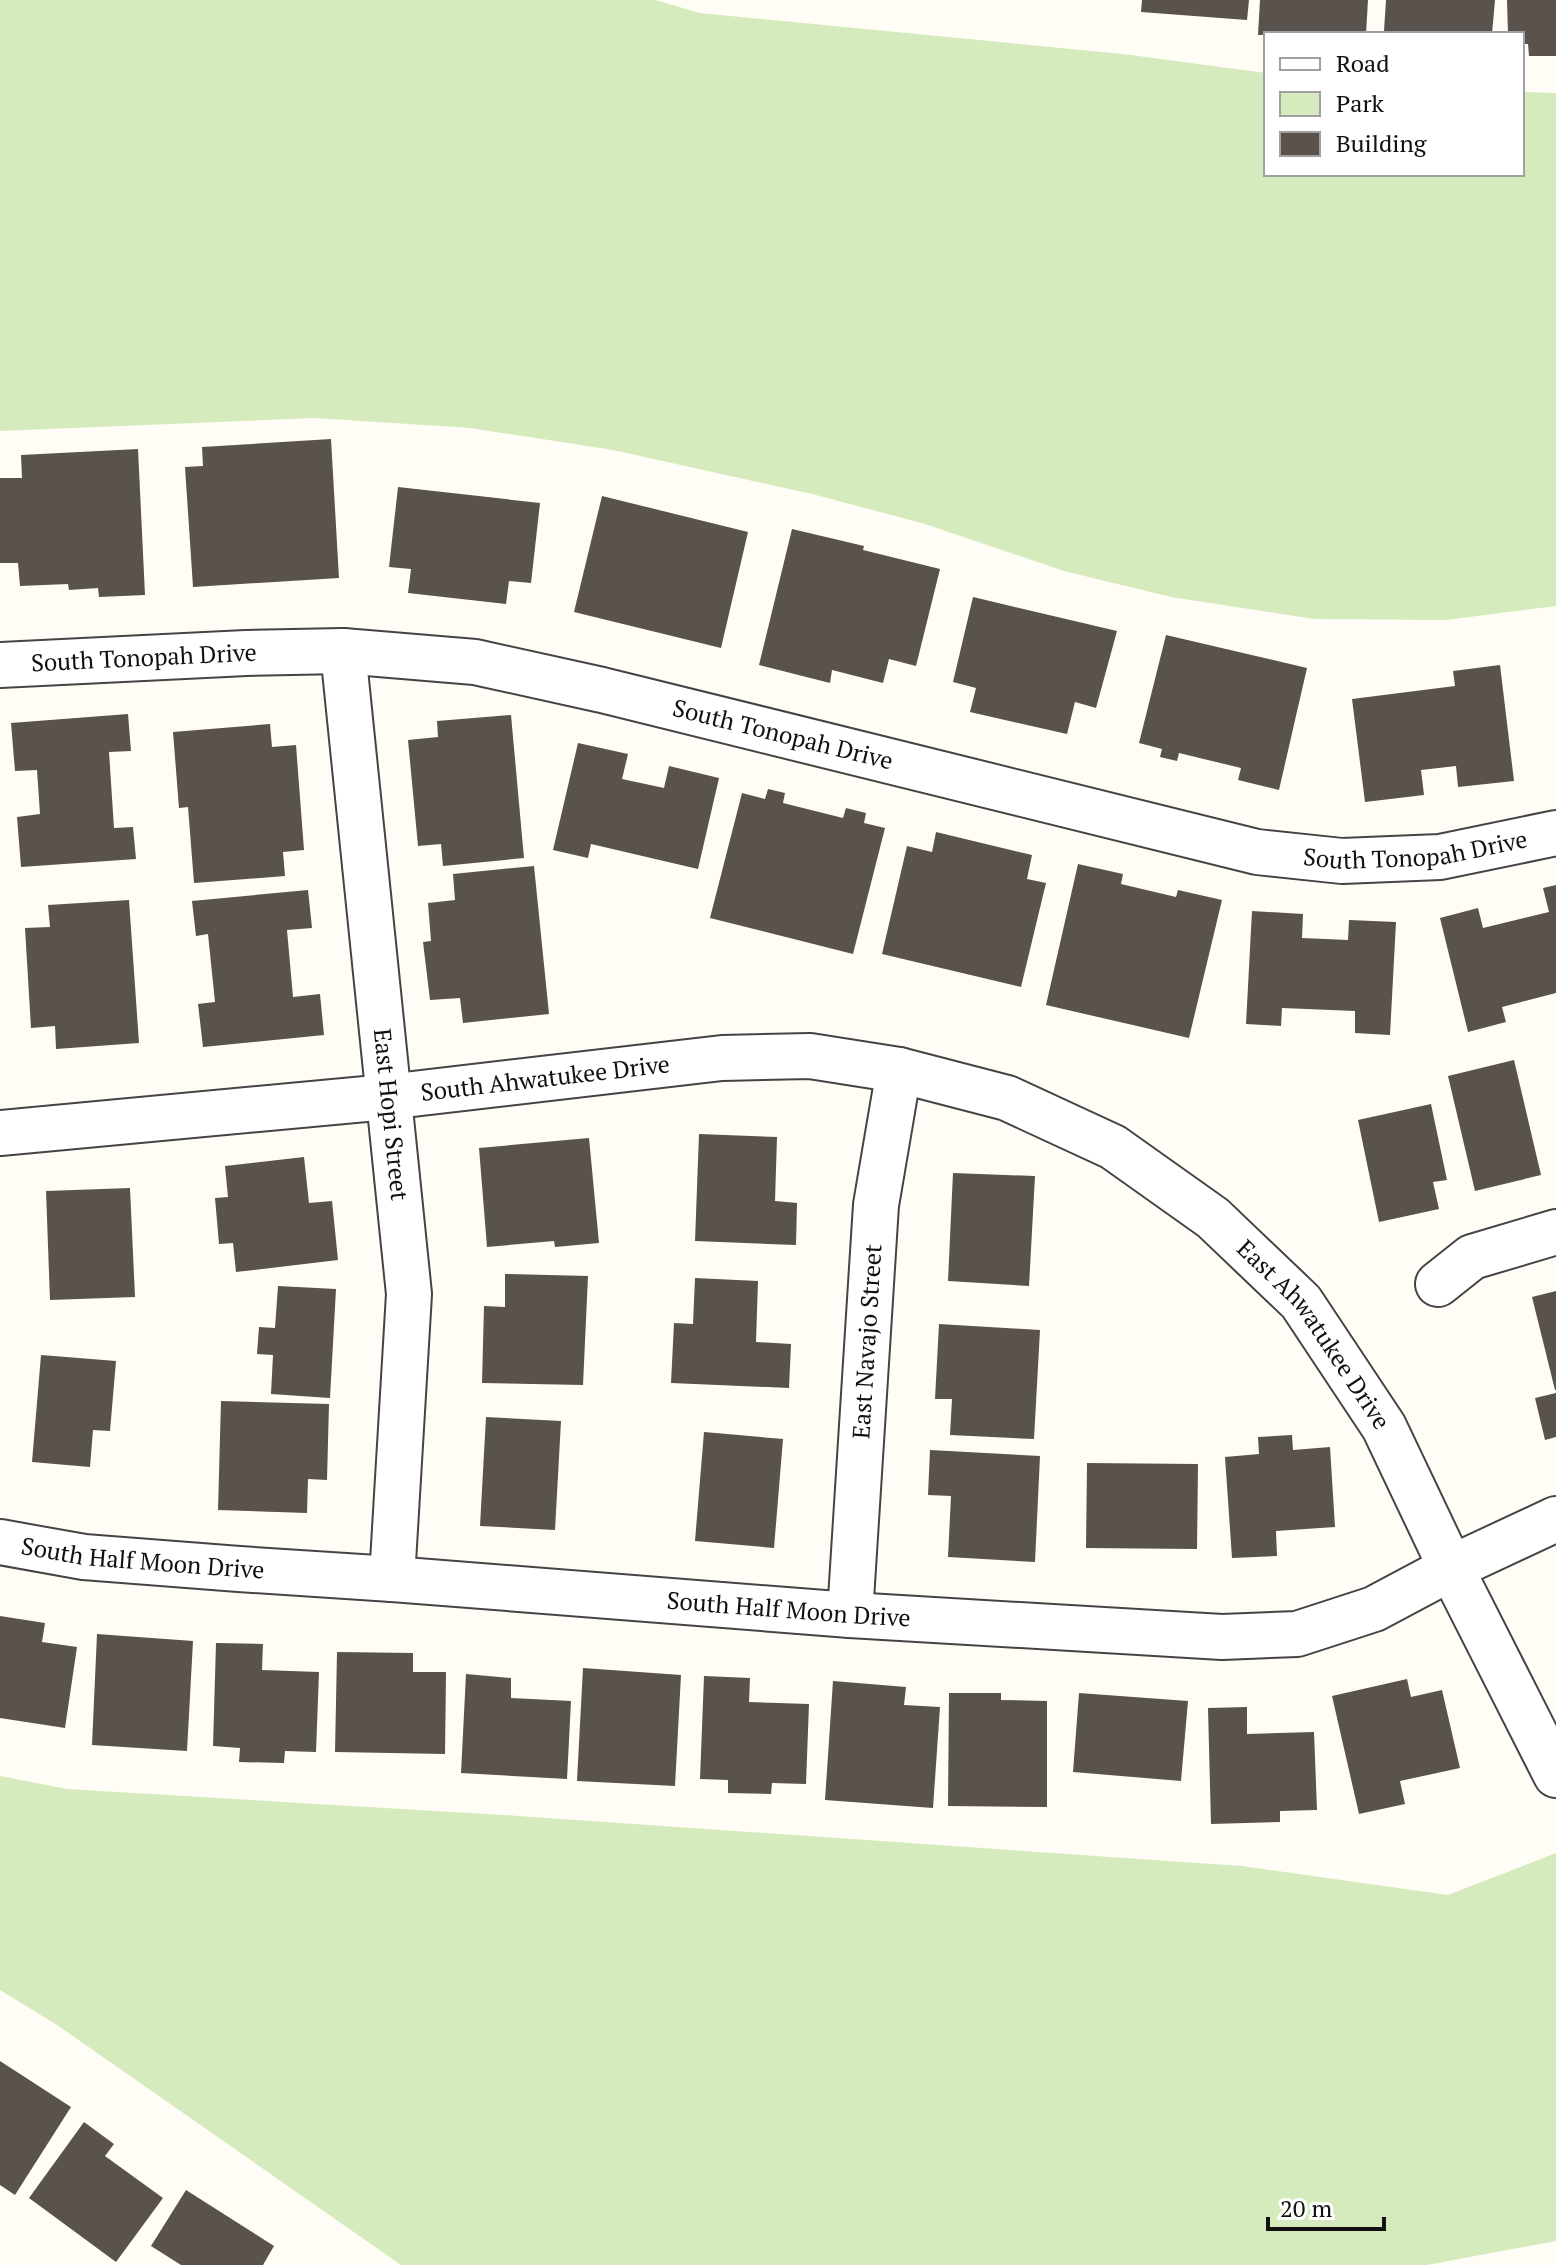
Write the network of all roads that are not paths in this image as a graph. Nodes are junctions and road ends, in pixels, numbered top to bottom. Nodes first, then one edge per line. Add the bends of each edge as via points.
1 (343, 651) junction
2 (0, 665) edge
3 (1556, 833) edge
4 (899, 1070) junction
5 (387, 1097) junction
6 (0, 1133) edge
7 (1556, 1232) edge
8 (1438, 1284) dead end
9 (1556, 1519) edge
10 (0, 1542) edge
11 (1451, 1568) junction
12 (392, 1579) junction
13 (850, 1615) junction
14 (1556, 1775) edge

1 - 2 street, South Tonopah Drive
1 - 3 street, South Tonopah Drive via 503,668 1257,852 1342,861 1440,857
1 - 5 street, East Hopi Street
4 - 5 street, South Ahwatukee Drive via 810,1056 722,1058
4 - 11 street, East Ahwatukee Drive via 1007,1098 1113,1147 1213,1218 1301,1302 1384,1427
4 - 13 street, East Navajo Street via 876,1205
5 - 6 street, South Ahwatukee Drive
5 - 12 street, East Hopi Street via 409,1294
7 - 8 street via 1472,1257
9 - 11 street, South Half Moon Drive
10 - 12 street, South Half Moon Drive via 84,1557
11 - 13 street, South Half Moon Drive via 1374,1609 1297,1634 1222,1637
11 - 14 street, East Ahwatukee Drive
12 - 13 street, South Half Moon Drive

